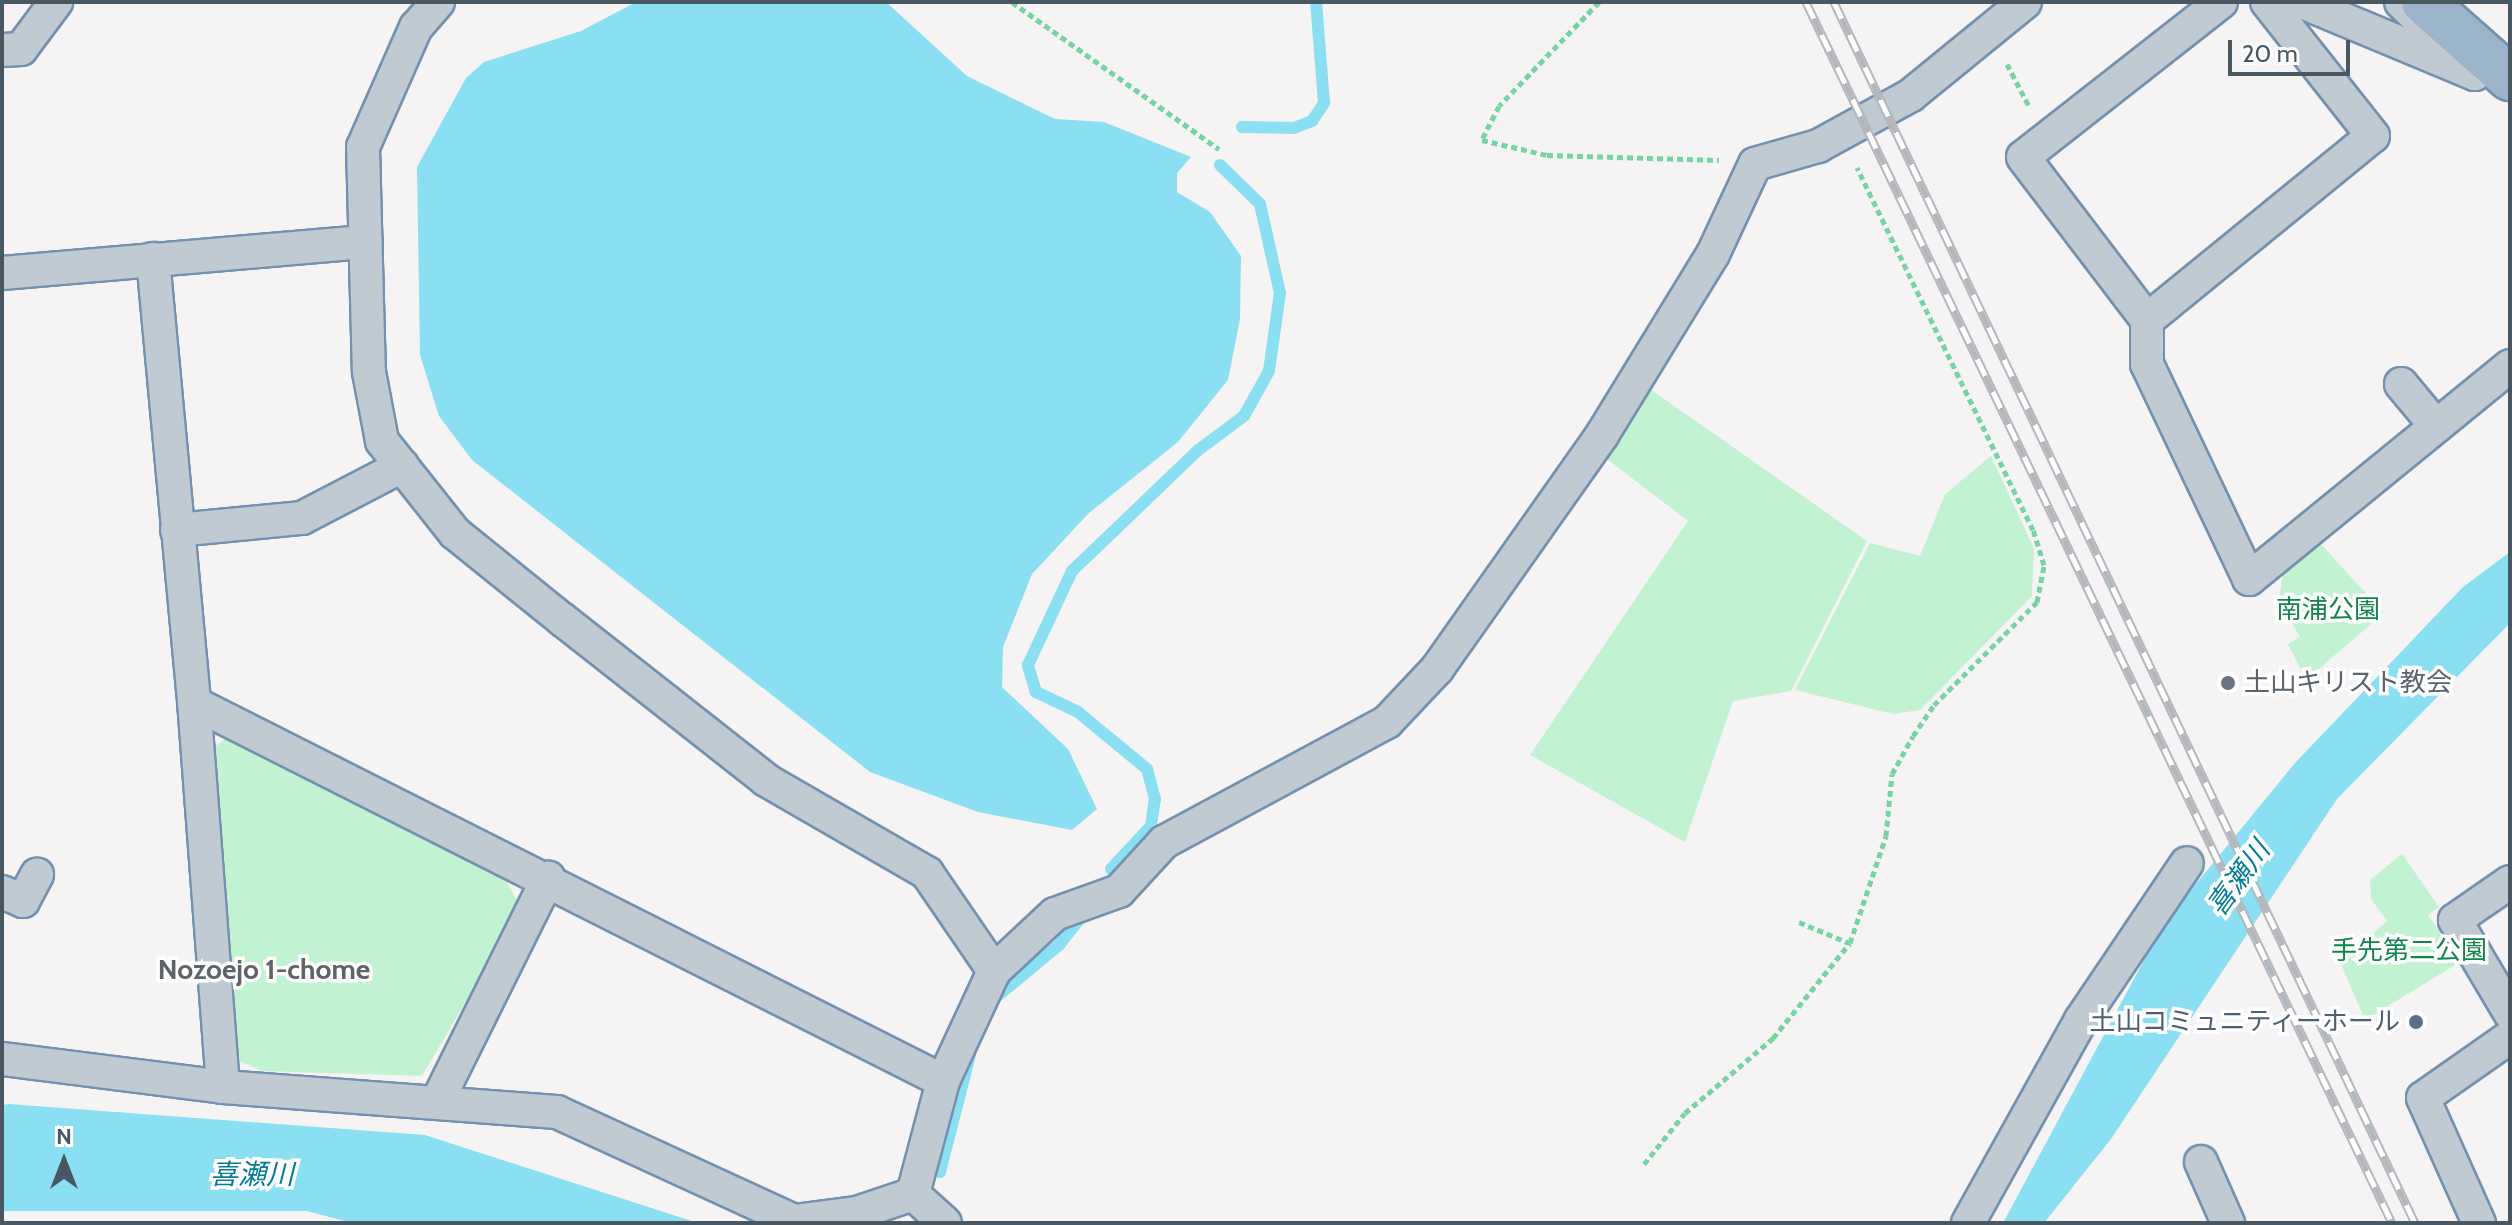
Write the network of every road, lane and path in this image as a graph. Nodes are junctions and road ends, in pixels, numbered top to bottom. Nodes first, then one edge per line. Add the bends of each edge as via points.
1 (56, 2) edge
2 (438, 2) edge
3 (1012, 2) edge
4 (1599, 2) edge
5 (2025, 2) edge
6 (2221, 2) edge
7 (2267, 2) edge
8 (2302, 2) edge
9 (2401, 2) edge
10 (2424, 2) edge
11 (1990, 31) junction
12 (2, 50) edge
13 (2510, 78) edge
14 (1841, 133) junction
15 (2046, 138) junction
16 (1219, 149) dead end
17 (1755, 164) junction
18 (366, 242) junction
19 (153, 259) junction
20 (2, 273) edge
21 (2147, 320) junction
22 (2510, 366) edge
23 (2401, 384) dead end
24 (2436, 426) junction
25 (402, 466) junction
26 (177, 530) junction
27 (194, 703) junction
28 (2187, 863) dead end
29 (37, 875) dead end
30 (548, 878) junction
31 (2510, 882) edge
32 (2, 892) edge
33 (1799, 922) dead end
34 (1850, 943) junction
35 (994, 971) junction
36 (2510, 1013) edge
37 (2510, 1037) edge
38 (2, 1059) edge
39 (943, 1081) junction
40 (223, 1087) junction
41 (439, 1098) junction
42 (2201, 1162) dead end
43 (1644, 1164) dead end
44 (913, 1194) junction
45 (945, 1223) edge
46 (1968, 1223) edge
47 (2228, 1223) edge
48 (2479, 1223) edge

1 - 12 street via 21,49
2 - 18 street via 416,27 363,147
3 - 16 path
4 - 17 path via 1499,106 1482,140 1547,155
5 - 11 street
6 - 15 street
7 - 21 street via 2373,136
8 - 9 street via 2475,74
10 - 13 highway
11 - 14 street via 1911,95
11 - 15 path
14 - 17 street
14 - 34 path via 2044,565 2037,602 1934,705 1892,774 1886,836
15 - 21 street via 2023,157
17 - 35 street via 1713,254 1602,435 1455,644 1387,722 1164,842 1119,891 1055,914
18 - 19 street
18 - 25 street via 369,372 382,441
19 - 20 street
19 - 26 street
21 - 24 street via 2147,364 2249,579
22 - 24 street
23 - 24 street
25 - 26 street via 302,518
25 - 35 street via 455,533 766,780 927,873
26 - 27 street
27 - 30 street
27 - 40 street
28 - 46 street via 2081,1020
29 - 32 street via 23,901
30 - 39 street
30 - 41 street
31 - 36 street via 2455,920
33 - 34 path
34 - 43 path via 1773,1038 1685,1113
35 - 39 street
37 - 48 street via 2423,1098
38 - 40 street
39 - 44 street
40 - 41 street
41 - 44 street via 557,1112 794,1221 857,1213
42 - 47 street
44 - 45 street

